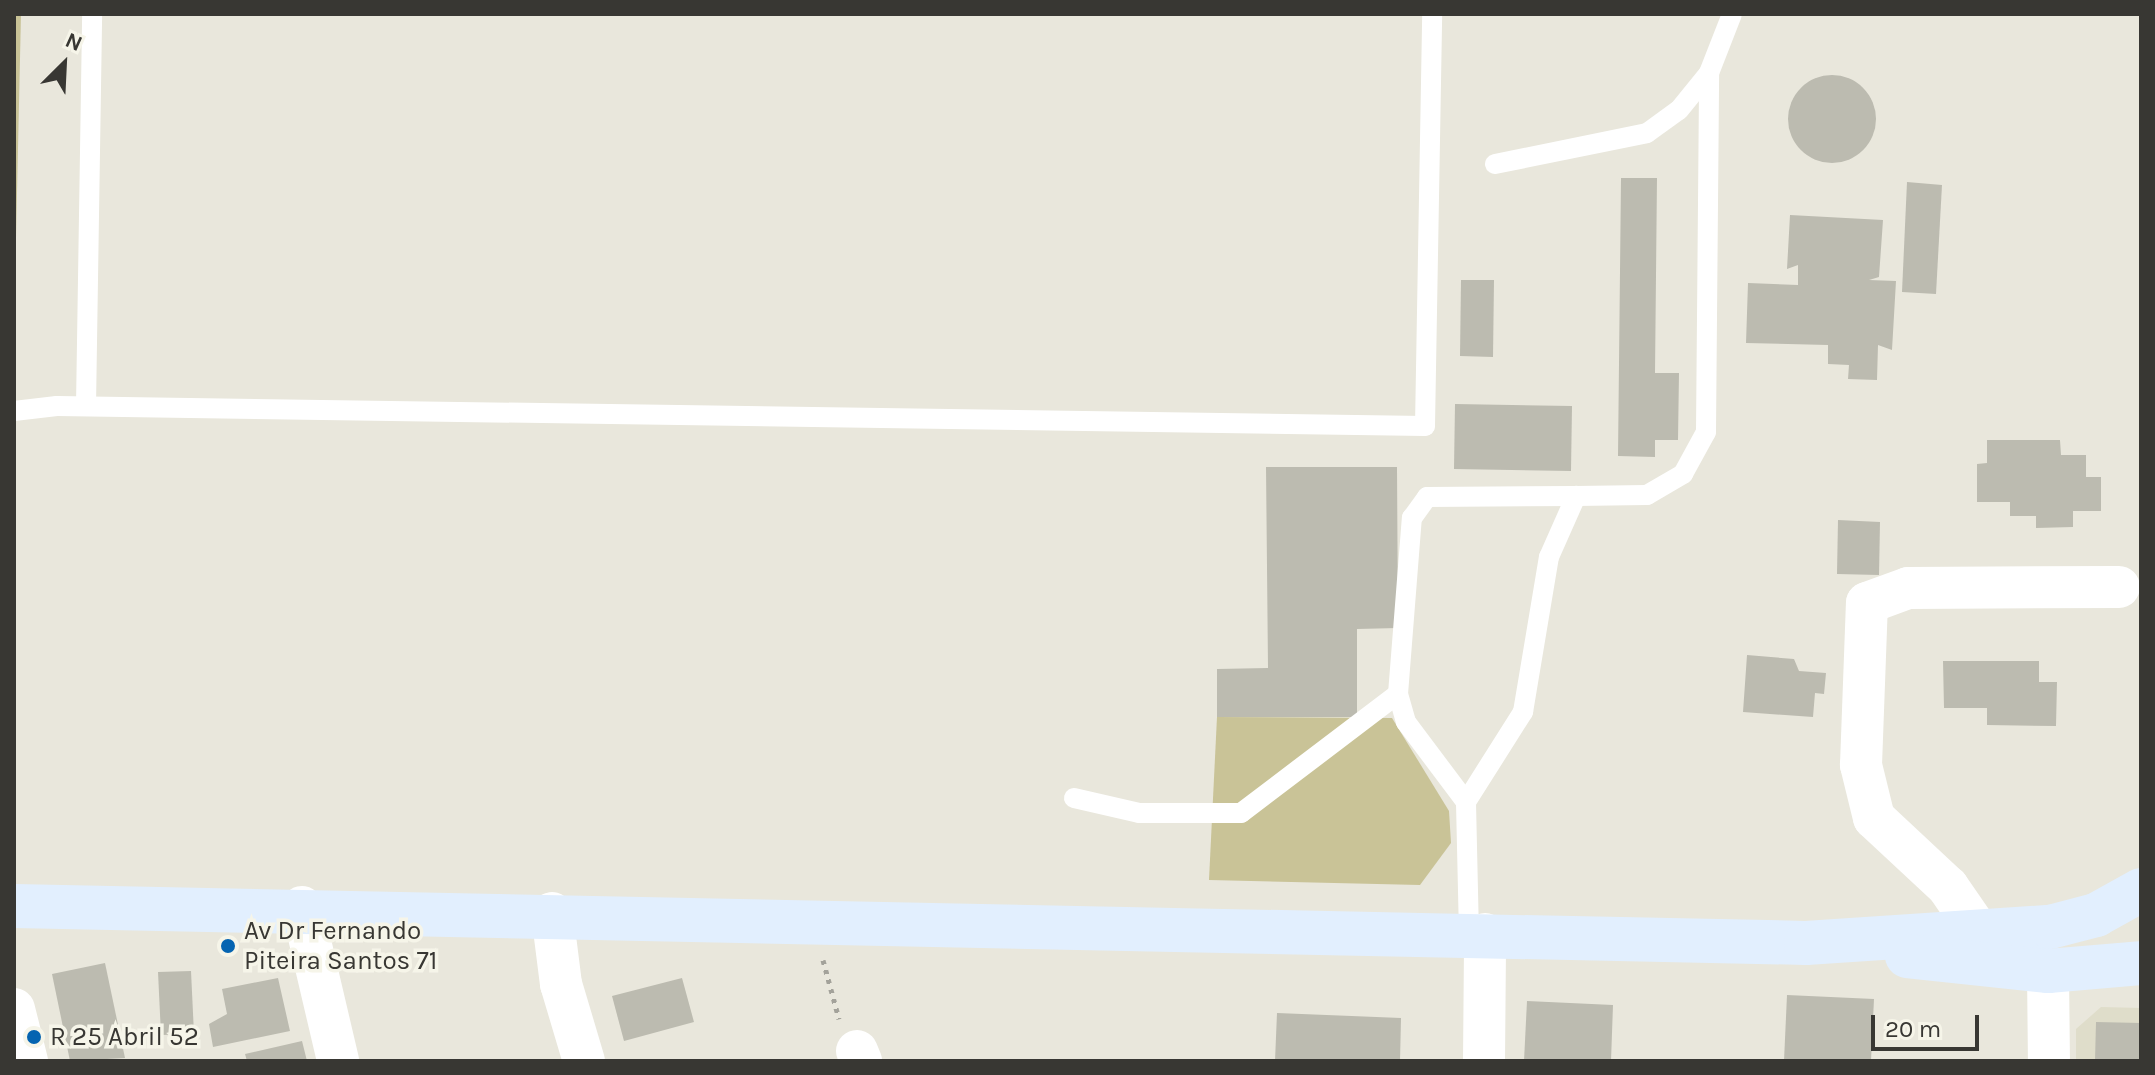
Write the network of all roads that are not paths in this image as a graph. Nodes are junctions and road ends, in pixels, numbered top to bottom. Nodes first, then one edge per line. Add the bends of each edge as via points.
1 (92, 14) edge
2 (1432, 14) edge
3 (1732, 14) edge
4 (1709, 73) junction
5 (1495, 164) dead end
6 (86, 406) junction
7 (17, 407) edge
8 (1576, 496) junction
9 (2119, 587) dead end
10 (1398, 694) junction
11 (1074, 798) dead end
12 (1466, 802) junction
13 (2141, 890) edge
14 (14, 906) edge
15 (302, 907) junction
16 (552, 913) junction
17 (1979, 932) junction
18 (1477, 934) junction
19 (1806, 943) junction
20 (2141, 963) edge
21 (2048, 971) junction
22 (14, 1009) edge
23 (27, 1061) edge
24 (338, 1061) edge
25 (584, 1061) edge
26 (1484, 1061) edge
27 (2049, 1061) edge

1 - 6 lane
2 - 6 lane via 1425,426
3 - 4 lane
4 - 5 lane via 1679,110 1647,133
4 - 8 lane via 1706,432 1683,474 1647,495
6 - 7 lane
8 - 10 lane via 1427,497 1412,518
8 - 12 lane via 1549,557 1523,712
9 - 17 street via 1908,588 1867,603 1861,765 1874,818 1948,887
10 - 11 lane via 1241,813 1139,813
10 - 12 lane via 1406,722
12 - 18 lane
13 - 17 street via 2096,915
14 - 15 street
15 - 16 street
15 - 24 street
16 - 18 street
16 - 25 street via 561,984
17 - 19 street
18 - 19 street
18 - 26 street
19 - 21 street
20 - 21 street
21 - 27 street
22 - 23 street

